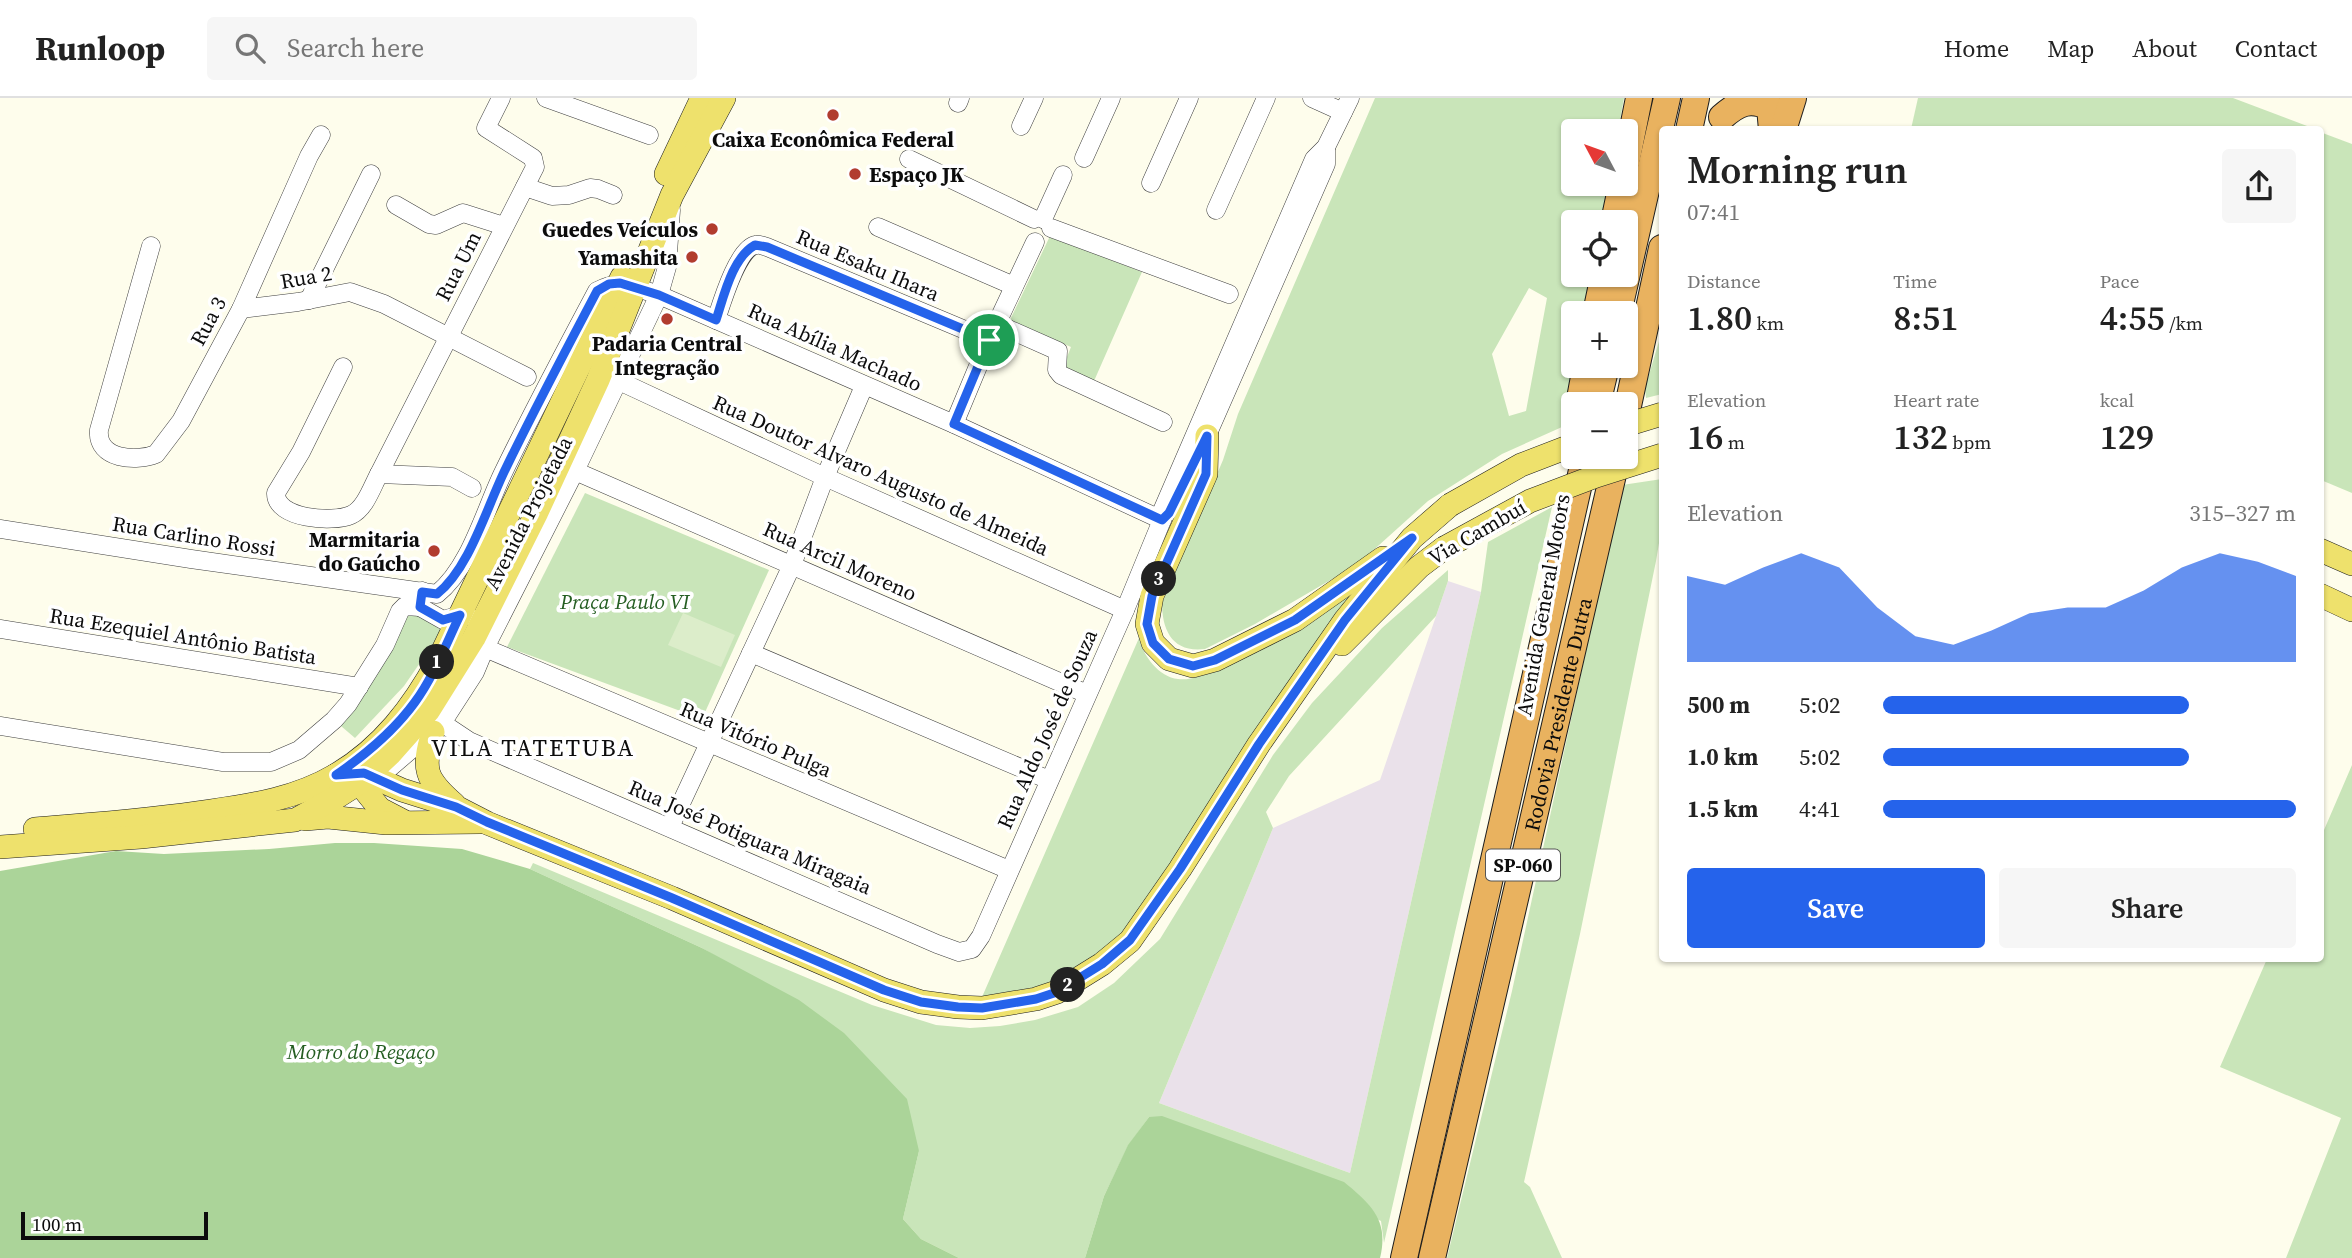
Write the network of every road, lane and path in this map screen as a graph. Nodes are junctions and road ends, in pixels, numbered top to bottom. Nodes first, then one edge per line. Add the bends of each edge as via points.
1 (501, 98) edge
2 (546, 98) edge
3 (702, 98) edge
4 (724, 98) edge
5 (1034, 98) edge
6 (1111, 98) edge
7 (1189, 98) edge
8 (1266, 98) edge
9 (1312, 98) edge
10 (1639, 98) edge
11 (1667, 98) edge
12 (1696, 98) edge
13 (1793, 98) edge
14 (1346, 105) edge
15 (1722, 115) edge
16 (1635, 119) edge
17 (1021, 126) dead end
18 (1661, 126) edge
19 (1690, 126) edge
20 (1772, 126) edge
21 (1784, 126) edge
22 (1659, 133) edge
23 (321, 135) dead end
24 (649, 135) dead end
25 (1326, 147) junction
26 (1084, 158) dead end
27 (909, 159) dead end
28 (371, 174) dead end
29 (1063, 175) dead end
30 (1151, 183) dead end
31 (525, 187) junction
32 (614, 195) dead end
33 (672, 195) junction
34 (396, 205) dead end
35 (1216, 210) dead end
36 (1043, 222) junction
37 (504, 226) junction
38 (878, 228) dead end
39 (152, 246) dead end
40 (1659, 262) edge
41 (627, 286) junction
42 (1014, 286) junction
43 (1229, 294) dead end
44 (659, 295) junction
45 (309, 300) junction
46 (1621, 301) edge
47 (241, 309) junction
48 (1659, 314) edge
49 (716, 320) junction
50 (993, 332) junction
51 (447, 338) junction
52 (343, 367) dead end
53 (619, 380) junction
54 (538, 382) junction
55 (864, 386) junction
56 (1631, 392) edge
57 (1636, 392) edge
58 (1659, 415) edge
59 (1163, 422) dead end
60 (1638, 423) edge
61 (954, 424) junction
62 (1207, 436) junction
63 (1561, 450) edge
64 (1659, 456) edge
65 (506, 467) junction
66 (1567, 469) edge
67 (1583, 469) edge
68 (1614, 469) edge
69 (575, 471) junction
70 (379, 474) junction
71 (825, 477) junction
72 (472, 488) dead end
73 (515, 502) junction
74 (544, 515) junction
75 (1162, 520) junction
76 (0, 529) edge
77 (1412, 538) junction
78 (2324, 552) edge
79 (2352, 564) edge
80 (792, 565) junction
81 (2324, 597) edge
82 (421, 599) junction
83 (1125, 610) junction
84 (2352, 610) edge
85 (460, 615) junction
86 (492, 618) junction
87 (0, 629) edge
88 (485, 648) junction
89 (751, 653) junction
90 (359, 687) junction
91 (1296, 692) junction
92 (1087, 694) junction
93 (0, 726) edge
94 (437, 728) junction
95 (710, 744) junction
96 (365, 775) junction
97 (1514, 775) junction
98 (1049, 780) junction
99 (337, 786) junction
100 (456, 807) junction
101 (295, 820) junction
102 (487, 822) junction
103 (405, 823) junction
104 (670, 827) junction
105 (0, 832) edge
106 (0, 847) edge
107 (1009, 870) junction
108 (966, 951) joint
109 (1404, 1258) edge
110 (1432, 1258) edge

1 - 31 street, Rua Um via 486,128 533,158 535,167
2 - 24 street
3 - 41 main road via 662,182
4 - 33 main road
5 - 17 street
6 - 26 street
7 - 30 street
8 - 35 street
9 - 14 street
10 - 16 highway
11 - 18 highway
12 - 19 highway
13 - 21 highway
14 - 25 street, Rua Aldo José de Souza
15 - 20 highway via 1739,102 1762,100 1770,107
22 - 46 highway
23 - 47 street, Rua 3
25 - 62 street, Rua Aldo José de Souza via 1325,164
25 - 75 street, Rua Aldo José de Souza via 1314,159
27 - 36 street
28 - 45 street
29 - 36 street
31 - 32 street via 552,196 590,188
31 - 37 street, Rua Um
33 - 41 main road
33 - 44 street, Avenida Projetada via 667,267
34 - 37 street via 429,224 463,213
36 - 42 street via 1028,225 1027,233 1035,242
36 - 43 street
37 - 51 street, Rua Um
38 - 42 street
39 - 47 street, Rua 3 via 99,436 108,452 127,457 156,454 170,439
40 - 56 highway
41 - 44 street, Rua Abília Machado
41 - 54 street via 609,284 597,291
41 - 73 main road
41 - 74 main road via 598,380
42 - 50 street
44 - 49 street, Rua Abília Machado
44 - 53 street, Avenida Projetada
45 - 47 street, Rua 2
45 - 51 street, Rua 2 via 350,292 384,304
48 - 57 highway
49 - 50 street, Rua Esaku Ihara via 730,280 755,245
49 - 55 street, Rua Abília Machado
50 - 59 street, Rua Esaku Ihara via 1058,351 1061,375
50 - 61 street
51 - 54 street, Rua 2
51 - 70 street, Rua Um
52 - 70 street, Rua Um via 276,498 282,508 299,515 328,519 353,514
53 - 69 street, Avenida Projetada
53 - 71 street, Rua Doutor Alvaro Augusto de Almeida
54 - 65 street
55 - 61 street, Rua Abília Machado
55 - 71 street
58 - 60 main road, bridge
61 - 75 street, Rua Abília Machado
62 - 75 street, Rua Aldo José de Souza
62 - 77 main road via 1206,474 1152,596 1147,624 1153,643 1169,659 1193,666 1215,660 1295,620
63 - 77 main road, Via Cambuí, bridge via 1521,465 1450,505
64 - 91 main road, Via Cambuí, bridge via 1530,501 1444,548 1419,567
65 - 73 street
65 - 82 street via 449,584
66 - 97 highway, Avenida General Motors
67 - 97 highway, Rodovia Presidente Dutra / SP-060
68 - 110 highway, Rodovia Presidente Dutra / SP-060
69 - 74 street, Avenida Projetada
69 - 80 street, Rua Arcil Moreno
70 - 72 street via 452,477
71 - 80 street
71 - 83 street, Rua Doutor Alvaro Augusto de Almeida
73 - 74 street
73 - 85 main road
74 - 86 main road
75 - 83 street, Rua Aldo José de Souza
76 - 82 street, Rua Carlino Rossi
77 - 91 main road, Via Cambuí via 1345,620
78 - 79 main road
80 - 89 street
80 - 92 street, Rua Arcil Moreno
81 - 84 main road
82 - 85 street, Rua Carlino Rossi via 443,620
82 - 90 street via 400,611
83 - 92 street, Rua Aldo José de Souza
85 - 86 street, Rua Carlino Rossi
85 - 96 main road via 416,700 390,730
86 - 88 street, Avenida Projetada
86 - 96 main road via 429,710
87 - 90 street, Rua Ezequiel Antônio Batista
88 - 94 street, Avenida Projetada via 475,672
88 - 95 street, Rua Vitório Pulga
89 - 95 street
89 - 98 street
90 - 93 street via 323,731 299,750 271,762 223,762
91 - 102 main road, Via Cambuí via 1130,940 1057,992 1014,1003 958,1007 884,990
92 - 98 street, Rua Aldo José de Souza
94 - 96 street, Avenida Projetada
94 - 100 main road via 426,760 428,773 435,788
94 - 104 street, Rua José Potiguara Miragaia
95 - 104 street
95 - 107 street, Rua Vitório Pulga
96 - 99 main road
96 - 100 main road, Via Cambuí
96 - 103 main road via 380,808
97 - 109 highway, Rodovia Presidente Dutra / SP-060
98 - 107 street, Rua Aldo José de Souza
99 - 101 main road
99 - 105 main road via 267,803 178,816
100 - 102 main road, Via Cambuí
101 - 103 main road, Via Cambuí via 328,817
101 - 106 main road, Via Cambuí
102 - 103 main road, Via Cambuí
104 - 108 street, Rua José Potiguara Miragaia via 937,944
107 - 108 street, Rua Aldo José de Souza via 977,944

